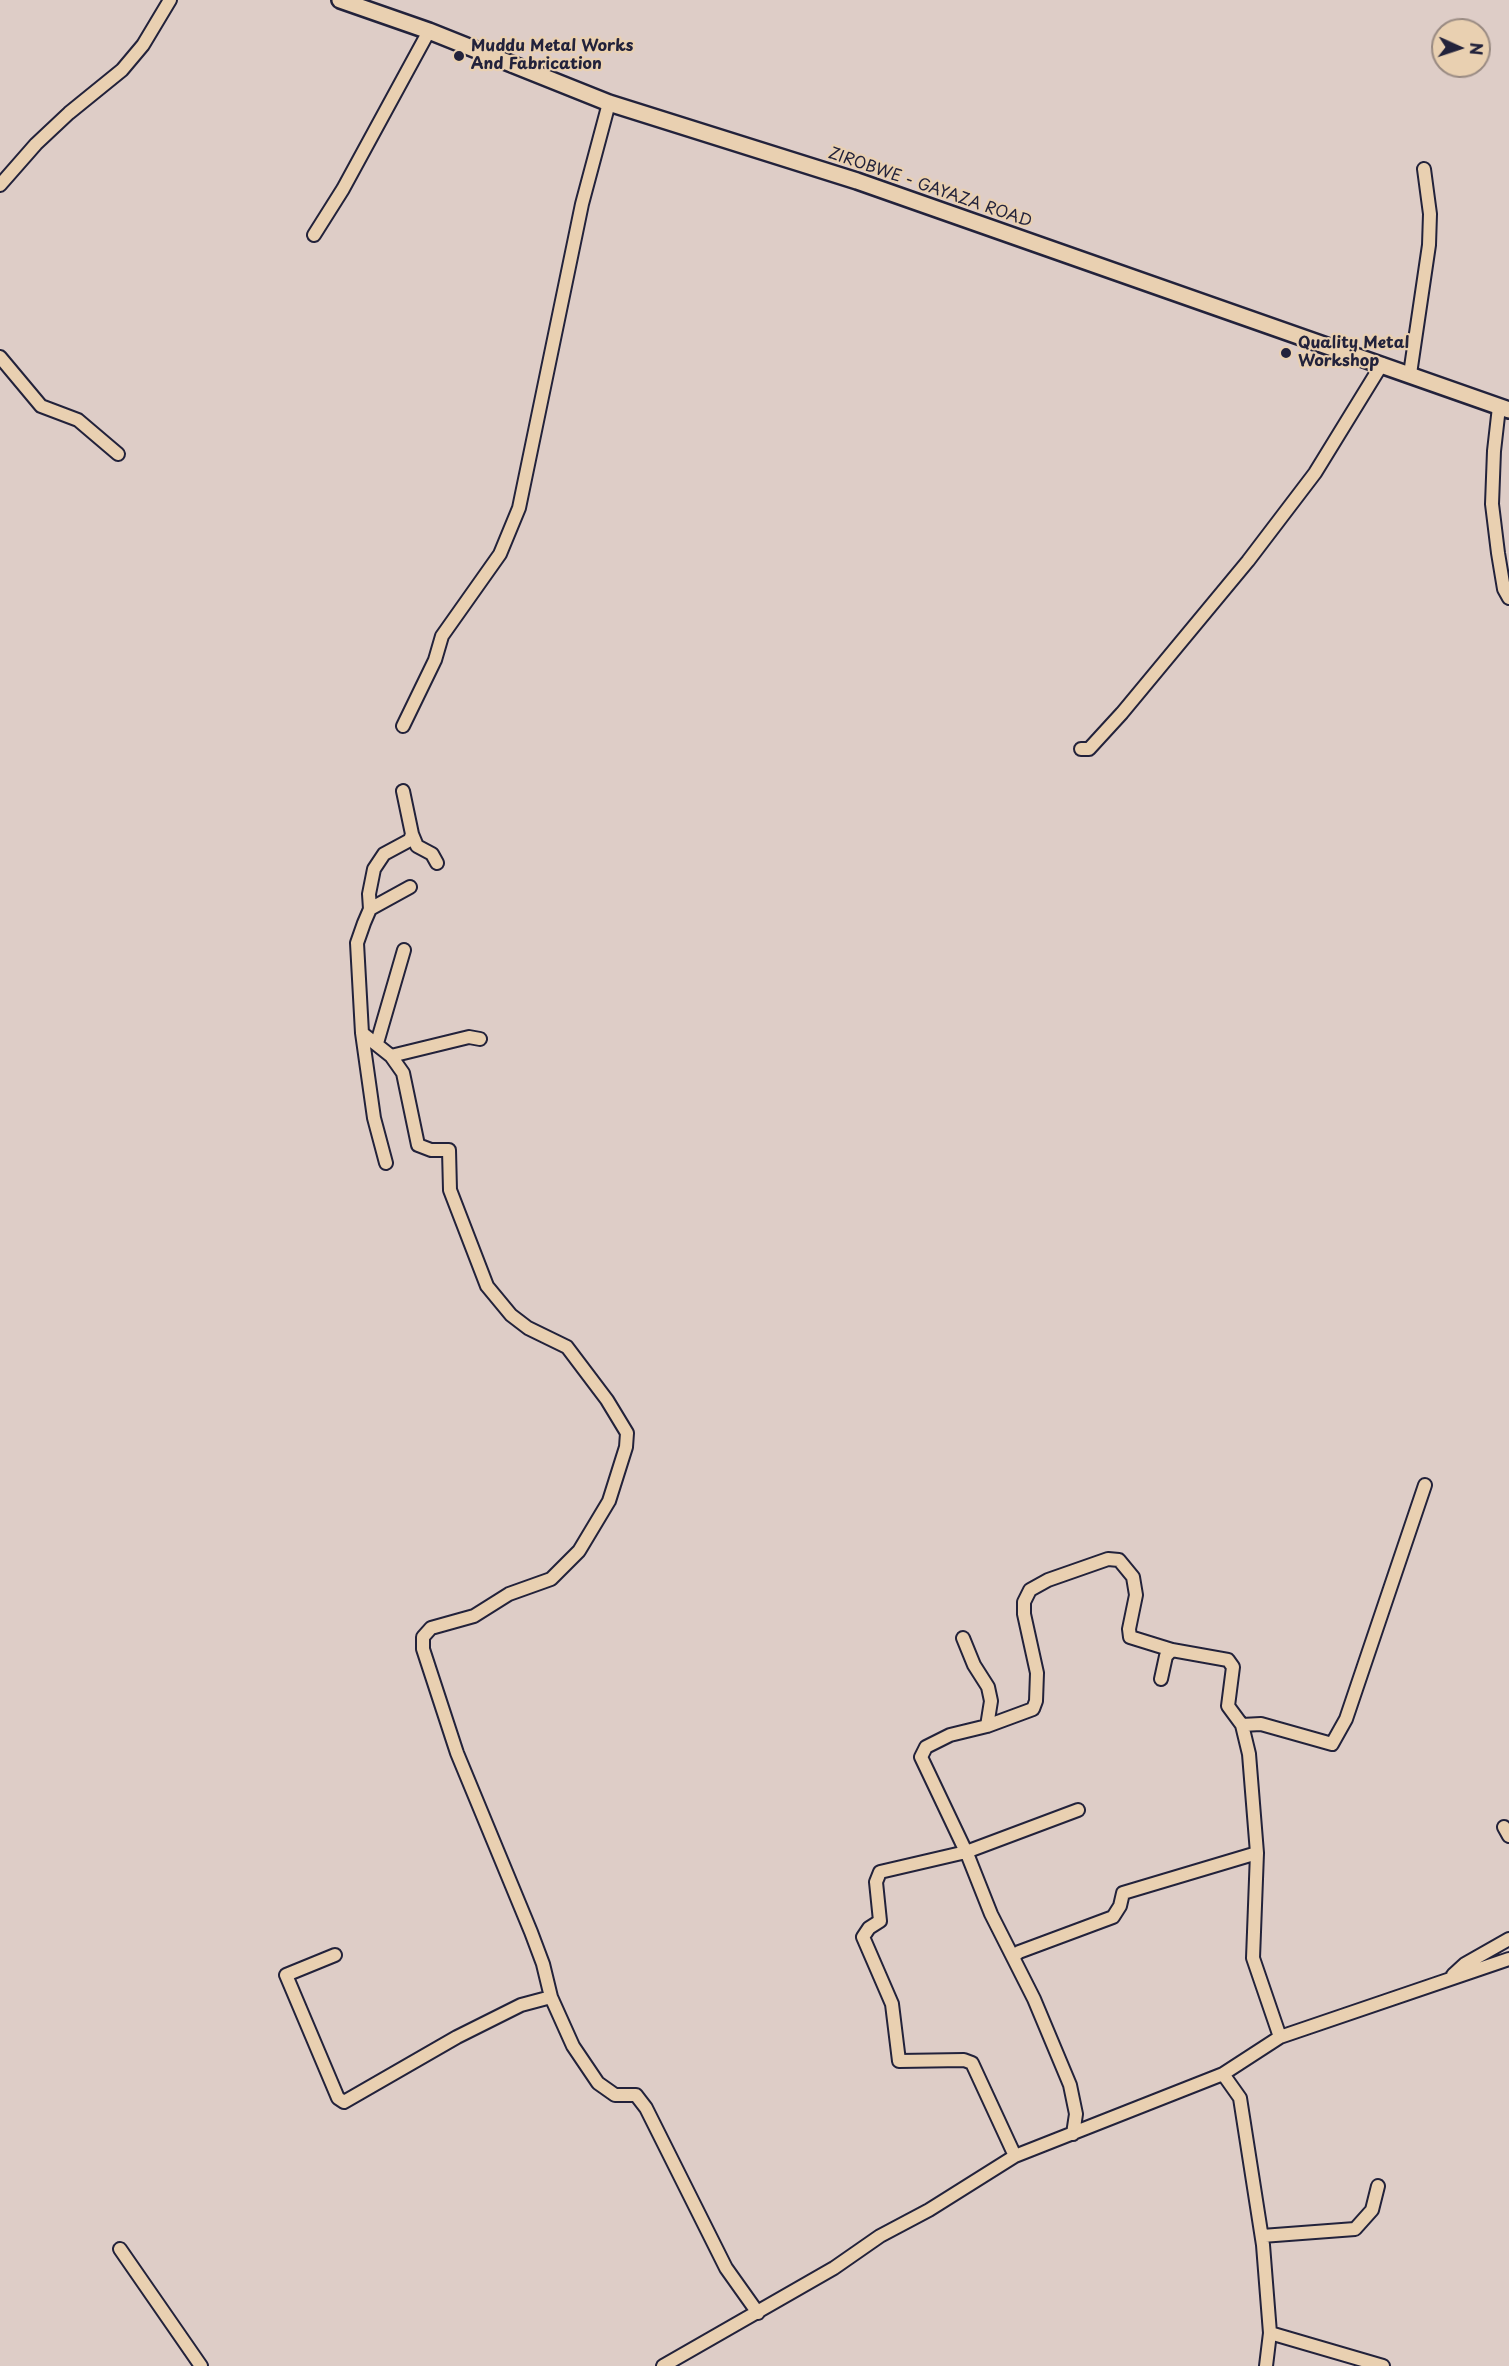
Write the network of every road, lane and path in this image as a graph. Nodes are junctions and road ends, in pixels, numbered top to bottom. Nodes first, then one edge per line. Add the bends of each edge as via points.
1 (171, 0) edge
2 (340, 0) edge
3 (429, 31) junction
4 (609, 103) junction
5 (1424, 170) dead end
6 (0, 185) edge
7 (314, 235) dead end
8 (0, 357) edge
9 (1382, 364) junction
10 (1410, 374) junction
11 (1504, 409) edge
12 (117, 454) dead end
13 (1509, 598) edge
14 (403, 726) dead end
15 (1081, 749) dead end
16 (403, 791) dead end
17 (412, 834) junction
18 (437, 863) dead end
19 (410, 887) dead end
20 (370, 909) junction
21 (404, 950) dead end
22 (362, 1033) junction
23 (480, 1040) dead end
24 (377, 1043) junction
25 (391, 1056) junction
26 (386, 1163) dead end
27 (1425, 1485) dead end
28 (963, 1638) dead end
29 (1172, 1650) junction
30 (1161, 1678) dead end
31 (1242, 1725) junction
32 (987, 1726) junction
33 (1078, 1810) dead end
34 (966, 1852) junction
35 (1257, 1853) junction
36 (1509, 1939) edge
37 (335, 1955) dead end
38 (1013, 1957) junction
39 (1509, 1959) edge
40 (1450, 1978) junction
41 (551, 1997) junction
42 (1280, 2037) junction
43 (1223, 2074) junction
44 (1073, 2134) junction
45 (1015, 2156) junction
46 (1378, 2186) dead end
47 (1262, 2236) junction
48 (120, 2248) dead end
49 (758, 2313) junction
50 (1270, 2333) junction
51 (201, 2366) edge
52 (663, 2366) edge
53 (1266, 2366) edge
54 (1383, 2366) edge

1 - 6 street via 122,70 61,121
2 - 3 street, ZIROBWE - GAYAZA ROAD
3 - 4 street, ZIROBWE - GAYAZA ROAD
3 - 7 street via 330,213
4 - 9 street, ZIROBWE - GAYAZA ROAD via 857,181
4 - 14 street via 582,204 519,508 500,554 442,636 435,660
5 - 10 street via 1430,214 1429,245
8 - 12 street via 42,406 78,420
9 - 10 street, ZIROBWE - GAYAZA ROAD
9 - 15 street via 1315,473 1248,561 1122,713 1089,749
10 - 11 street, ZIROBWE - GAYAZA ROAD
11 - 13 street via 1494,452 1492,504 1504,589
16 - 17 street
17 - 18 street via 417,846 432,854
17 - 20 street via 410,840 384,854 374,869
19 - 20 street
20 - 22 street via 357,943
21 - 24 street
22 - 24 street
22 - 26 street via 374,1118
23 - 25 street via 470,1037
24 - 25 street
25 - 41 street via 403,1073 418,1144 431,1150 449,1150 450,1190 488,1286 511,1315 567,1347 627,1432 609,1501 579,1551 551,1579 509,1594 474,1616 431,1628 423,1637 423,1649 457,1753 531,1932
27 - 31 street via 1346,1719 1332,1744 1261,1724
28 - 32 street via 969,1657 988,1687
29 - 30 street via 1166,1656
29 - 31 street via 1228,1660 1233,1666 1228,1706
29 - 32 street via 1130,1637 1136,1595 1133,1577 1119,1560 1108,1559 1048,1580 1030,1590 1024,1602 1037,1673 1033,1709
31 - 35 street via 1249,1754
32 - 34 street via 950,1735 926,1747 921,1757
33 - 34 street
34 - 38 street
34 - 45 street via 880,1872 876,1882 880,1921 863,1937 892,2004 900,2061 972,2063
35 - 38 street via 1123,1893 1113,1917
35 - 42 street via 1253,1958
36 - 40 street via 1465,1964
37 - 41 street via 286,1975 338,2098 344,2102 457,2037 521,2005
38 - 44 street via 1070,2085 1076,2114
39 - 40 street
40 - 42 street
41 - 49 street via 573,2046 598,2083 615,2095 636,2095 646,2108 726,2268
42 - 43 street
43 - 44 street
43 - 47 street via 1240,2098
44 - 45 street
45 - 49 street
46 - 47 street via 1372,2210 1355,2229
47 - 50 street
48 - 51 street
49 - 52 street
50 - 53 street
50 - 54 street

